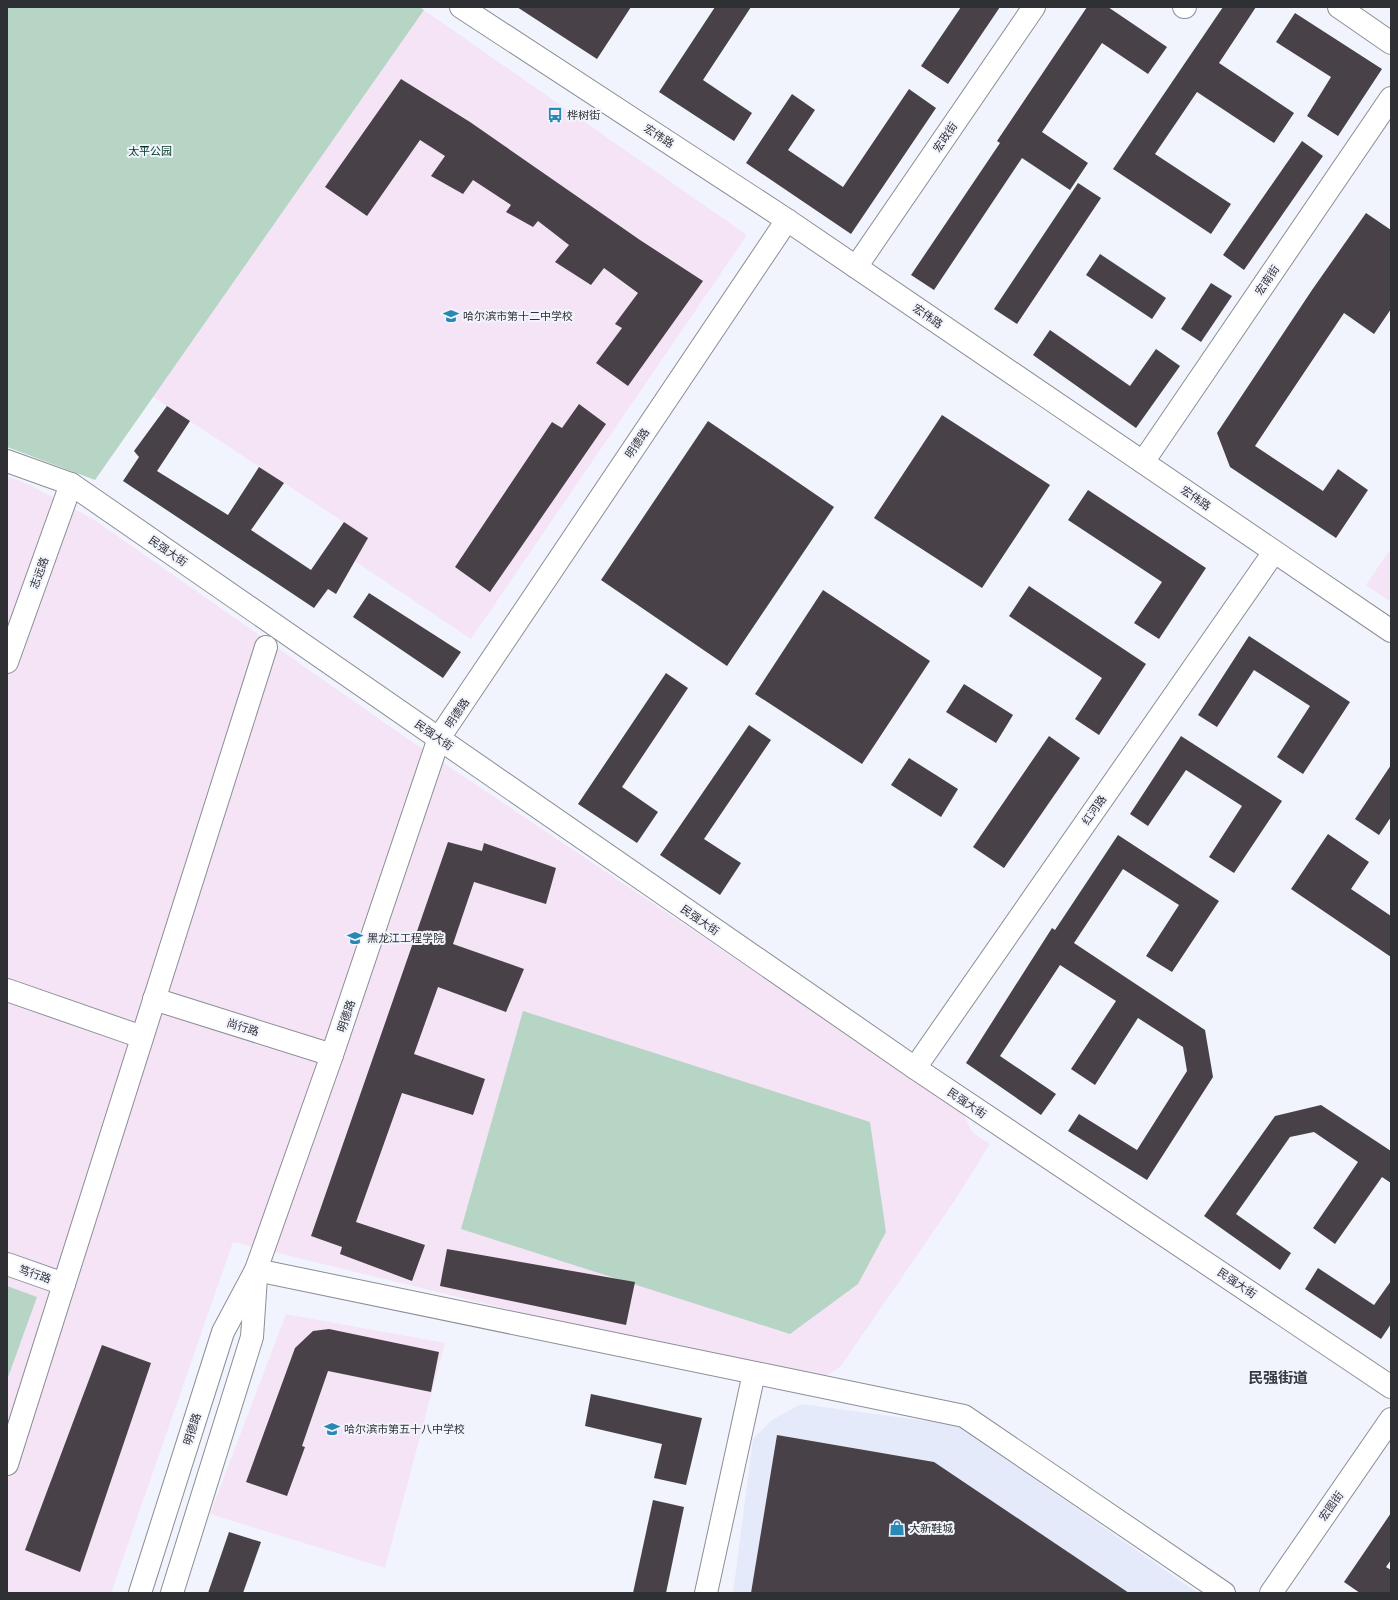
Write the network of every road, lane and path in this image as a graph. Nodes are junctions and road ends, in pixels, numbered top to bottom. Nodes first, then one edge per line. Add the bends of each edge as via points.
1 (461, 7) edge
2 (1034, 7) edge
3 (1339, 7) edge
4 (1391, 43) edge
5 (1391, 98) edge
6 (787, 220) junction
7 (856, 267) junction
8 (7, 461) edge
9 (1143, 462) junction
10 (71, 484) junction
11 (1274, 552) junction
12 (1391, 632) edge
13 (266, 647) dead end
14 (7, 662) edge
15 (439, 738) junction
16 (7, 990) edge
17 (154, 999) junction
18 (142, 1037) junction
19 (332, 1055) junction
20 (915, 1068) junction
21 (7, 1264) edge
22 (256, 1270) junction
23 (64, 1284) junction
24 (754, 1373) junction
25 (1391, 1387) edge
26 (1391, 1419) edge
27 (7, 1464) edge
28 (140, 1593) edge
29 (172, 1593) edge
30 (706, 1593) edge
31 (1224, 1593) edge
32 (1271, 1593) edge

1 - 6 street, 宏伟路
2 - 7 street, 宏政街
3 - 4 street
5 - 9 street, 宏南街
6 - 7 street, 宏伟路
6 - 15 street, 明德路
7 - 9 street, 宏伟路
8 - 10 street, 民强大街
9 - 11 street, 宏伟路
10 - 14 street, 志远路
10 - 15 street, 民强大街
11 - 12 street, 宏伟路
11 - 20 street, 红河路
13 - 17 street
15 - 19 street, 明德路
15 - 20 street, 民强大街
16 - 18 street
17 - 18 street
17 - 19 street, 尚行路
18 - 23 street
19 - 22 street, 明德路
20 - 25 street, 民强大街
21 - 23 street, 笃行路
22 - 24 street
22 - 28 street, 明德路 via 223,1332
22 - 29 street, 明德路 via 252,1337
23 - 27 street
24 - 30 street
24 - 31 street via 964,1416
26 - 32 street, 宏图街

